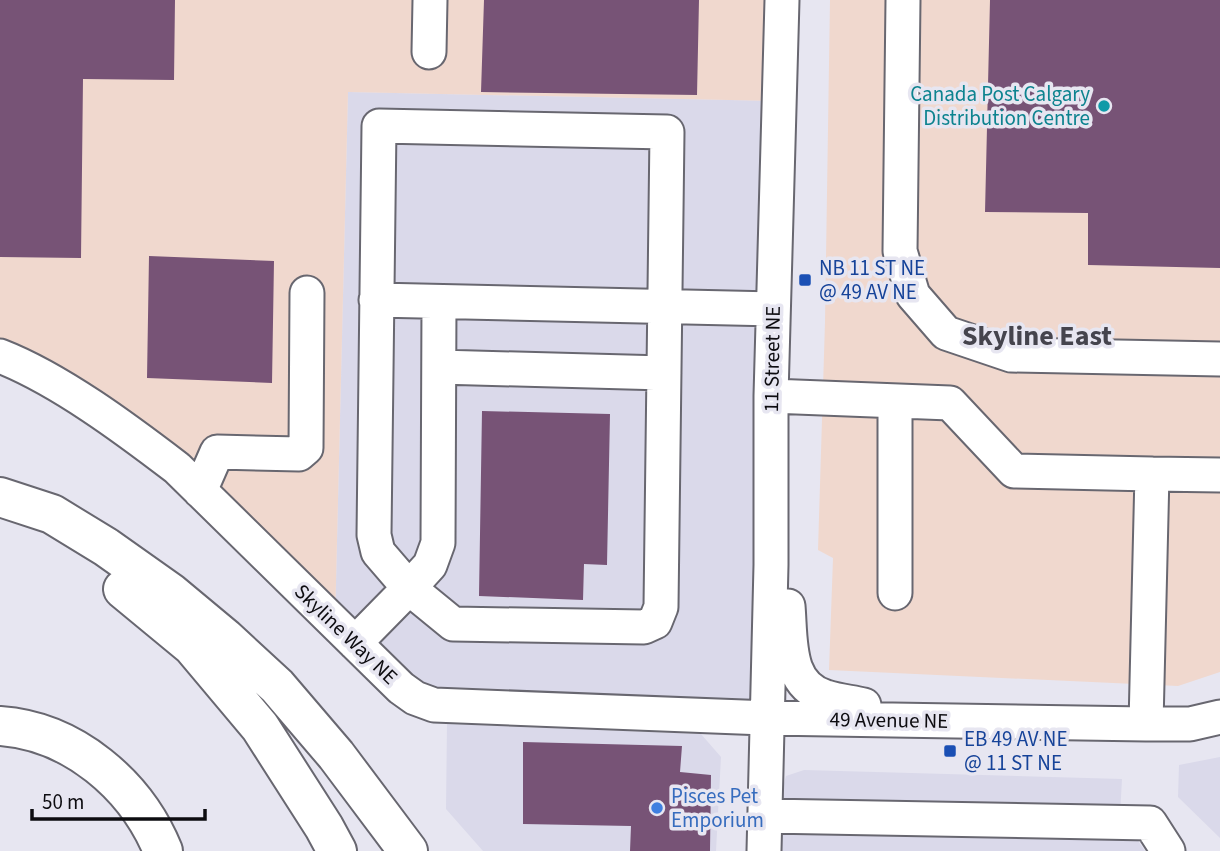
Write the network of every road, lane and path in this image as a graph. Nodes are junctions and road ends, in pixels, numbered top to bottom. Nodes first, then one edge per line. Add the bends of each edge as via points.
1 (430, 0) edge
2 (782, 0) edge
3 (903, 0) edge
4 (429, 52) dead end
5 (307, 293) dead end
6 (376, 300) junction
7 (439, 302) junction
8 (665, 307) junction
9 (773, 309) junction
10 (0, 356) edge
11 (1220, 359) edge
12 (439, 367) junction
13 (664, 373) junction
14 (771, 396) junction
15 (895, 401) junction
16 (1152, 474) junction
17 (1220, 475) edge
18 (200, 491) junction
19 (0, 497) edge
20 (0, 503) edge
21 (771, 565) junction
22 (409, 588) junction
23 (895, 593) dead end
24 (355, 643) junction
25 (1220, 717) edge
26 (767, 718) junction
27 (942, 721) junction
28 (1146, 724) junction
29 (0, 726) edge
30 (766, 816) junction
31 (163, 851) edge
32 (337, 851) edge
33 (408, 851) edge
34 (764, 851) edge
35 (1168, 851) edge

1 - 4 street
2 - 9 street, 11 Street NE
3 - 11 street via 900,251 913,295 946,333 1011,355
5 - 18 street via 306,448 299,454 216,452
6 - 7 street
6 - 8 street via 379,127 667,132
6 - 22 street via 374,535 378,552
7 - 8 street
7 - 12 street
8 - 9 street
8 - 13 street
9 - 14 street, 11 Street NE
10 - 18 street, Skyline Way NE via 45,378 140,440
12 - 13 street
12 - 22 street via 438,543 430,565
13 - 22 street via 661,607 655,622 644,627 453,624
14 - 15 street
14 - 21 street, 11 Street NE
15 - 16 street via 950,403 1014,471
15 - 23 street
16 - 17 street
16 - 28 street
18 - 24 street, Skyline Way NE
19 - 33 highway via 52,514 106,547 225,638 336,755
20 - 32 highway via 61,540 191,646 260,727
21 - 26 street, 11 Street NE
21 - 27 street via 786,594 794,669 803,682 822,696
22 - 24 street
24 - 26 street, Skyline Way NE via 401,688 434,705
25 - 28 street, 49 Avenue NE via 1190,724
26 - 27 street, 49 Avenue NE
26 - 30 street, 11 Street NE
27 - 28 street, 49 Avenue NE
29 - 31 highway via 42,734 100,766 130,793
30 - 34 street, 11 Street NE
30 - 35 street via 1150,823

